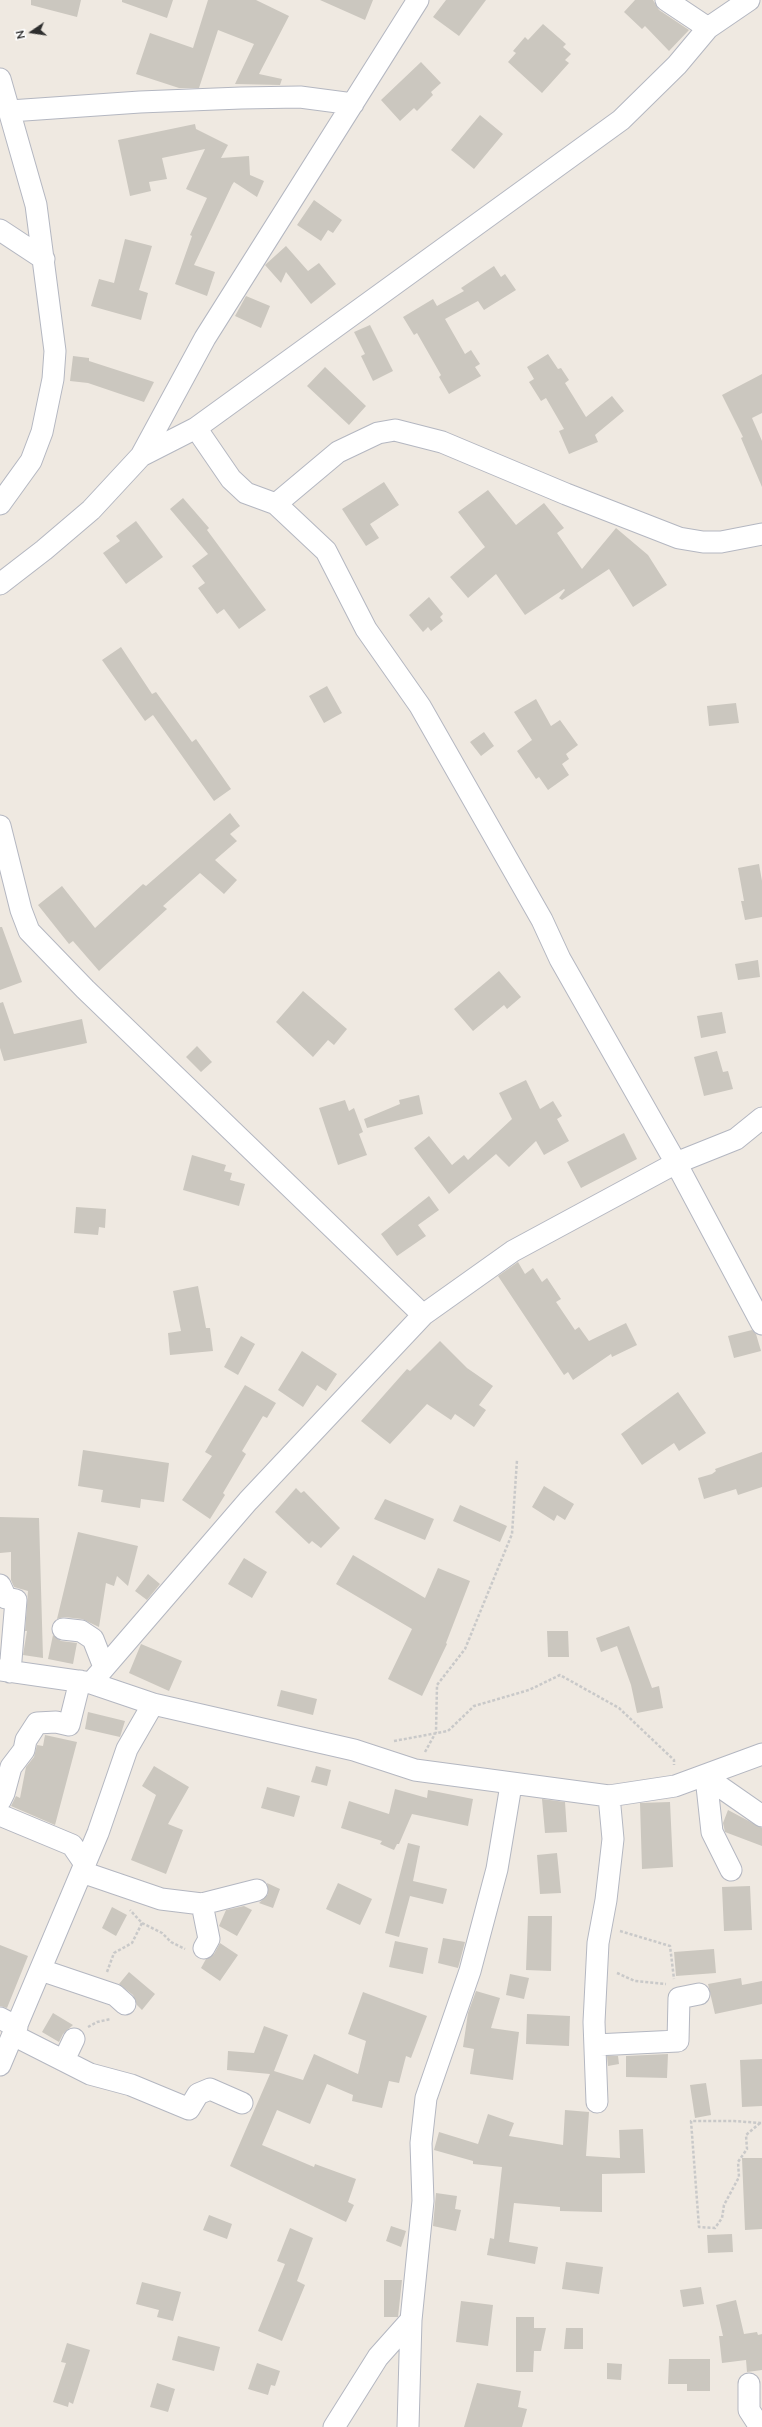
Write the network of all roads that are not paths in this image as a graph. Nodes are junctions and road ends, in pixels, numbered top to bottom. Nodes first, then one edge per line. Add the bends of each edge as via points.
1 (418, 0) edge
2 (666, 0) edge
3 (749, 0) edge
4 (708, 28) junction
5 (0, 79) edge
6 (353, 104) junction
7 (10, 111) junction
8 (0, 230) edge
9 (44, 259) junction
10 (196, 428) junction
11 (141, 456) junction
12 (0, 504) edge
13 (276, 504) junction
14 (762, 534) edge
15 (0, 584) edge
16 (0, 826) edge
17 (762, 1118) edge
18 (676, 1163) junction
19 (423, 1315) junction
20 (762, 1324) edge
21 (0, 1585) edge
22 (63, 1629) dead end
23 (104, 1667) junction
24 (5, 1671) edge
25 (85, 1682) junction
26 (153, 1704) junction
27 (762, 1754) edge
28 (706, 1777) junction
29 (511, 1785) junction
30 (609, 1796) junction
31 (0, 1801) edge
32 (0, 1815) edge
33 (762, 1816) edge
34 (83, 1868) junction
35 (731, 1870) dead end
36 (257, 1890) dead end
37 (202, 1904) junction
38 (204, 1948) road end
39 (41, 1970) junction
40 (699, 1994) dead end
41 (125, 2004) road end
42 (10, 2027) edge
43 (74, 2039) road end
44 (595, 2045) junction
45 (64, 2060) junction
46 (0, 2065) edge
47 (242, 2102) dead end
48 (597, 2102) dead end
49 (411, 2320) junction
50 (749, 2384) dead end
51 (334, 2427) edge
52 (408, 2427) edge
53 (760, 2427) edge

1 - 6 street
2 - 4 street
3 - 4 street
4 - 10 street via 677,65 621,120
5 - 7 street
6 - 7 street via 300,97 242,98
6 - 11 street via 205,338
7 - 9 street via 36,205
8 - 9 street
9 - 12 street via 55,351 53,379 42,432 31,461
10 - 11 street
10 - 13 street via 231,479 246,492
11 - 15 street via 91,510
13 - 14 street via 338,452 378,433 395,430 442,442 680,538 721,542
13 - 18 street via 326,551 366,629 420,706 483,814 542,920 560,959
16 - 19 street via 21,910 29,931 85,989
17 - 18 street via 736,1138
18 - 19 street via 513,1251
18 - 20 street
19 - 23 street via 248,1501
21 - 24 street via 6,1598 16,1600
22 - 23 street via 81,1631 93,1639
23 - 25 street
24 - 25 street
25 - 26 street
25 - 31 street via 69,1725 56,1722 37,1723 26,1740 24,1750 11,1767
26 - 29 street via 354,1750 415,1770
26 - 34 street via 127,1749
27 - 28 street
28 - 30 street via 676,1786
28 - 33 street
28 - 35 street via 712,1832
29 - 30 street
29 - 49 street via 497,1869 470,1971 426,2098 421,2143 423,2201
30 - 44 street via 613,1839 596,1972
32 - 34 street via 72,1845
34 - 37 street via 131,1890 161,1899
34 - 39 street
36 - 37 street
37 - 38 street via 209,1939
39 - 41 street via 115,1995
39 - 42 street
40 - 44 street via 679,1998 678,2041
42 - 45 street
42 - 46 street
43 - 45 street
44 - 48 street
45 - 47 street via 90,2074 131,2085 189,2109 198,2094 210,2089
49 - 51 street via 378,2357
49 - 52 street
50 - 53 street via 749,2410

